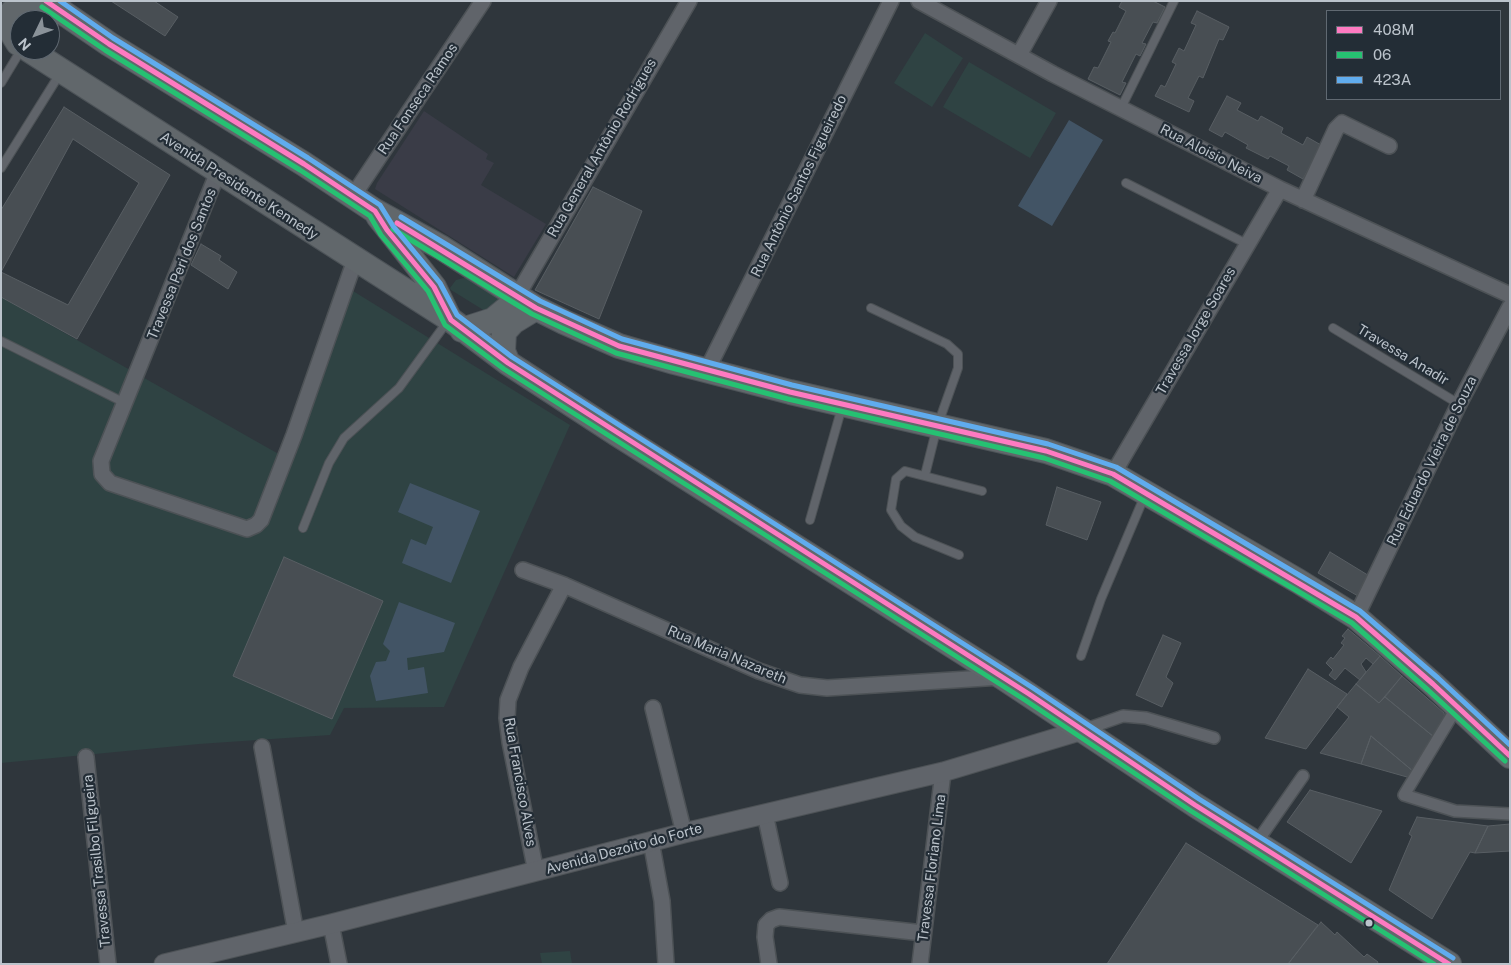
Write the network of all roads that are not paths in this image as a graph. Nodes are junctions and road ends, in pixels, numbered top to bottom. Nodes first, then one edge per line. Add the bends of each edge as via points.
1 (46, 1) edge
2 (484, 1) edge
3 (689, 1) edge
4 (890, 1) edge
5 (919, 1) edge
6 (1049, 1) edge
7 (1174, 1) edge
8 (10, 17) edge
9 (60, 27) edge
10 (10, 30) edge
11 (109, 44) junction
12 (1019, 55) junction
13 (11, 60) edge
14 (44, 60) edge
15 (62, 71) junction
16 (1, 83) edge
17 (1120, 108) junction
18 (1389, 146) dead end
19 (1, 168) edge
20 (218, 172) junction
21 (1126, 183) dead end
22 (1280, 189) junction
23 (353, 196) junction
24 (1303, 200) junction
25 (375, 211) junction
26 (1247, 244) junction
27 (355, 260) junction
28 (472, 266) junction
29 (1510, 295) edge
30 (527, 302) junction
31 (1510, 307) edge
32 (871, 308) dead end
33 (451, 318) junction
34 (1333, 328) dead end
35 (1, 341) edge
36 (508, 363) junction
37 (707, 370) junction
38 (125, 403) junction
39 (1459, 404) junction
40 (842, 405) junction
41 (937, 427) junction
42 (1113, 474) junction
43 (925, 475) junction
44 (982, 491) dead end
45 (1146, 494) junction
46 (810, 520) dead end
47 (304, 528) dead end
48 (959, 555) dead end
49 (523, 570) dead end
50 (564, 585) junction
51 (1356, 617) junction
52 (1081, 656) dead end
53 (1002, 677) junction
54 (1457, 707) junction
55 (653, 708) dead end
56 (1083, 730) junction
57 (1214, 738) dead end
58 (262, 747) dead end
59 (1510, 756) edge
60 (86, 757) dead end
61 (943, 772) junction
62 (1303, 776) dead end
63 (765, 814) junction
64 (1510, 814) edge
65 (684, 833) junction
66 (651, 842) junction
67 (1257, 842) junction
68 (536, 872) junction
69 (780, 883) dead end
70 (331, 924) junction
71 (296, 933) junction
72 (924, 933) junction
73 (108, 964) edge
74 (164, 964) edge
75 (339, 964) edge
76 (666, 964) edge
77 (769, 964) edge
78 (920, 964) edge
79 (1449, 964) edge

1 - 11 main road
2 - 23 street, Rua Fonseca Ramos
3 - 30 street, Rua General Antônio Rodrigues
4 - 37 street, Rua Antônio Santos Figueiredo
5 - 12 street, Rua Aloisio Neiva
6 - 12 street
7 - 17 lane
8 - 10 main road via 7,25
9 - 11 main road
11 - 23 main road
12 - 17 street, Rua Aloisio Neiva
13 - 16 lane
14 - 15 main road, Avenida Presidente Kennedy
15 - 19 lane
15 - 20 main road, Avenida Presidente Kennedy
17 - 22 street, Rua Aloisio Neiva
18 - 24 street via 1342,123 1336,129
20 - 27 main road, Avenida Presidente Kennedy
20 - 38 street, Travessa Peri dos Santos
21 - 26 lane
22 - 24 street, Rua Aloisio Neiva
22 - 26 street, Travessa Jorge Soares
23 - 25 main road
24 - 29 street, Rua Aloisio Neiva
25 - 28 main road
25 - 33 main road, Avenida Presidente Kennedy via 434,287
26 - 42 street, Travessa Jorge Soares
27 - 33 main road, Avenida Presidente Kennedy
27 - 38 street, Travessa Peri dos Santos via 294,435 256,525 247,529 110,483 102,474 101,461
28 - 30 main road
28 - 33 main road via 448,278 441,292
30 - 33 main road via 510,306 494,320
30 - 36 main road via 504,332 503,351
30 - 37 main road via 619,346
31 - 39 street, Rua Eduardo Vieira de Souza
32 - 41 lane via 947,344 958,354 958,368
33 - 36 main road, Avenida Presidente Kennedy
33 - 47 lane via 399,388 344,438 329,463
34 - 39 lane, Travessa Anadir
35 - 38 lane
36 - 53 main road, Avenida Presidente Kennedy
37 - 40 main road
39 - 51 street, Rua Eduardo Vieira de Souza
40 - 41 main road
40 - 46 lane
41 - 42 main road via 1046,451
41 - 43 lane
42 - 45 main road
43 - 44 lane
43 - 48 lane via 905,471 896,479 891,510 901,526 915,537
45 - 51 main road
45 - 52 lane via 1101,599
49 - 50 street, Rua Maria Nazareth
50 - 53 street, Rua Maria Nazareth via 759,671 800,685 827,688
50 - 68 street, Rua Francisco Alves via 521,667 508,700 510,742
51 - 54 main road
53 - 56 main road, Avenida Presidente Kennedy
54 - 59 main road
54 - 64 street via 1404,795 1455,811
55 - 65 street
56 - 57 street via 1123,716 1146,718
56 - 61 street, Avenida Dezoito do Forte
56 - 67 main road, Avenida Presidente Kennedy
58 - 71 street
60 - 73 street, Travessa Trasilbo Filgueira
61 - 63 street, Avenida Dezoito do Forte
61 - 72 street, Travessa Floriano Lima
62 - 67 street
63 - 65 street, Avenida Dezoito do Forte
63 - 69 street
65 - 66 street, Avenida Dezoito do Forte
66 - 68 street, Avenida Dezoito do Forte
66 - 76 street via 662,901
67 - 79 main road, Avenida Presidente Kennedy
68 - 70 street, Avenida Dezoito do Forte
70 - 71 street, Avenida Dezoito do Forte
70 - 75 street
71 - 74 street, Avenida Dezoito do Forte
72 - 77 street via 779,917 766,926
72 - 78 street, Travessa Floriano Lima

